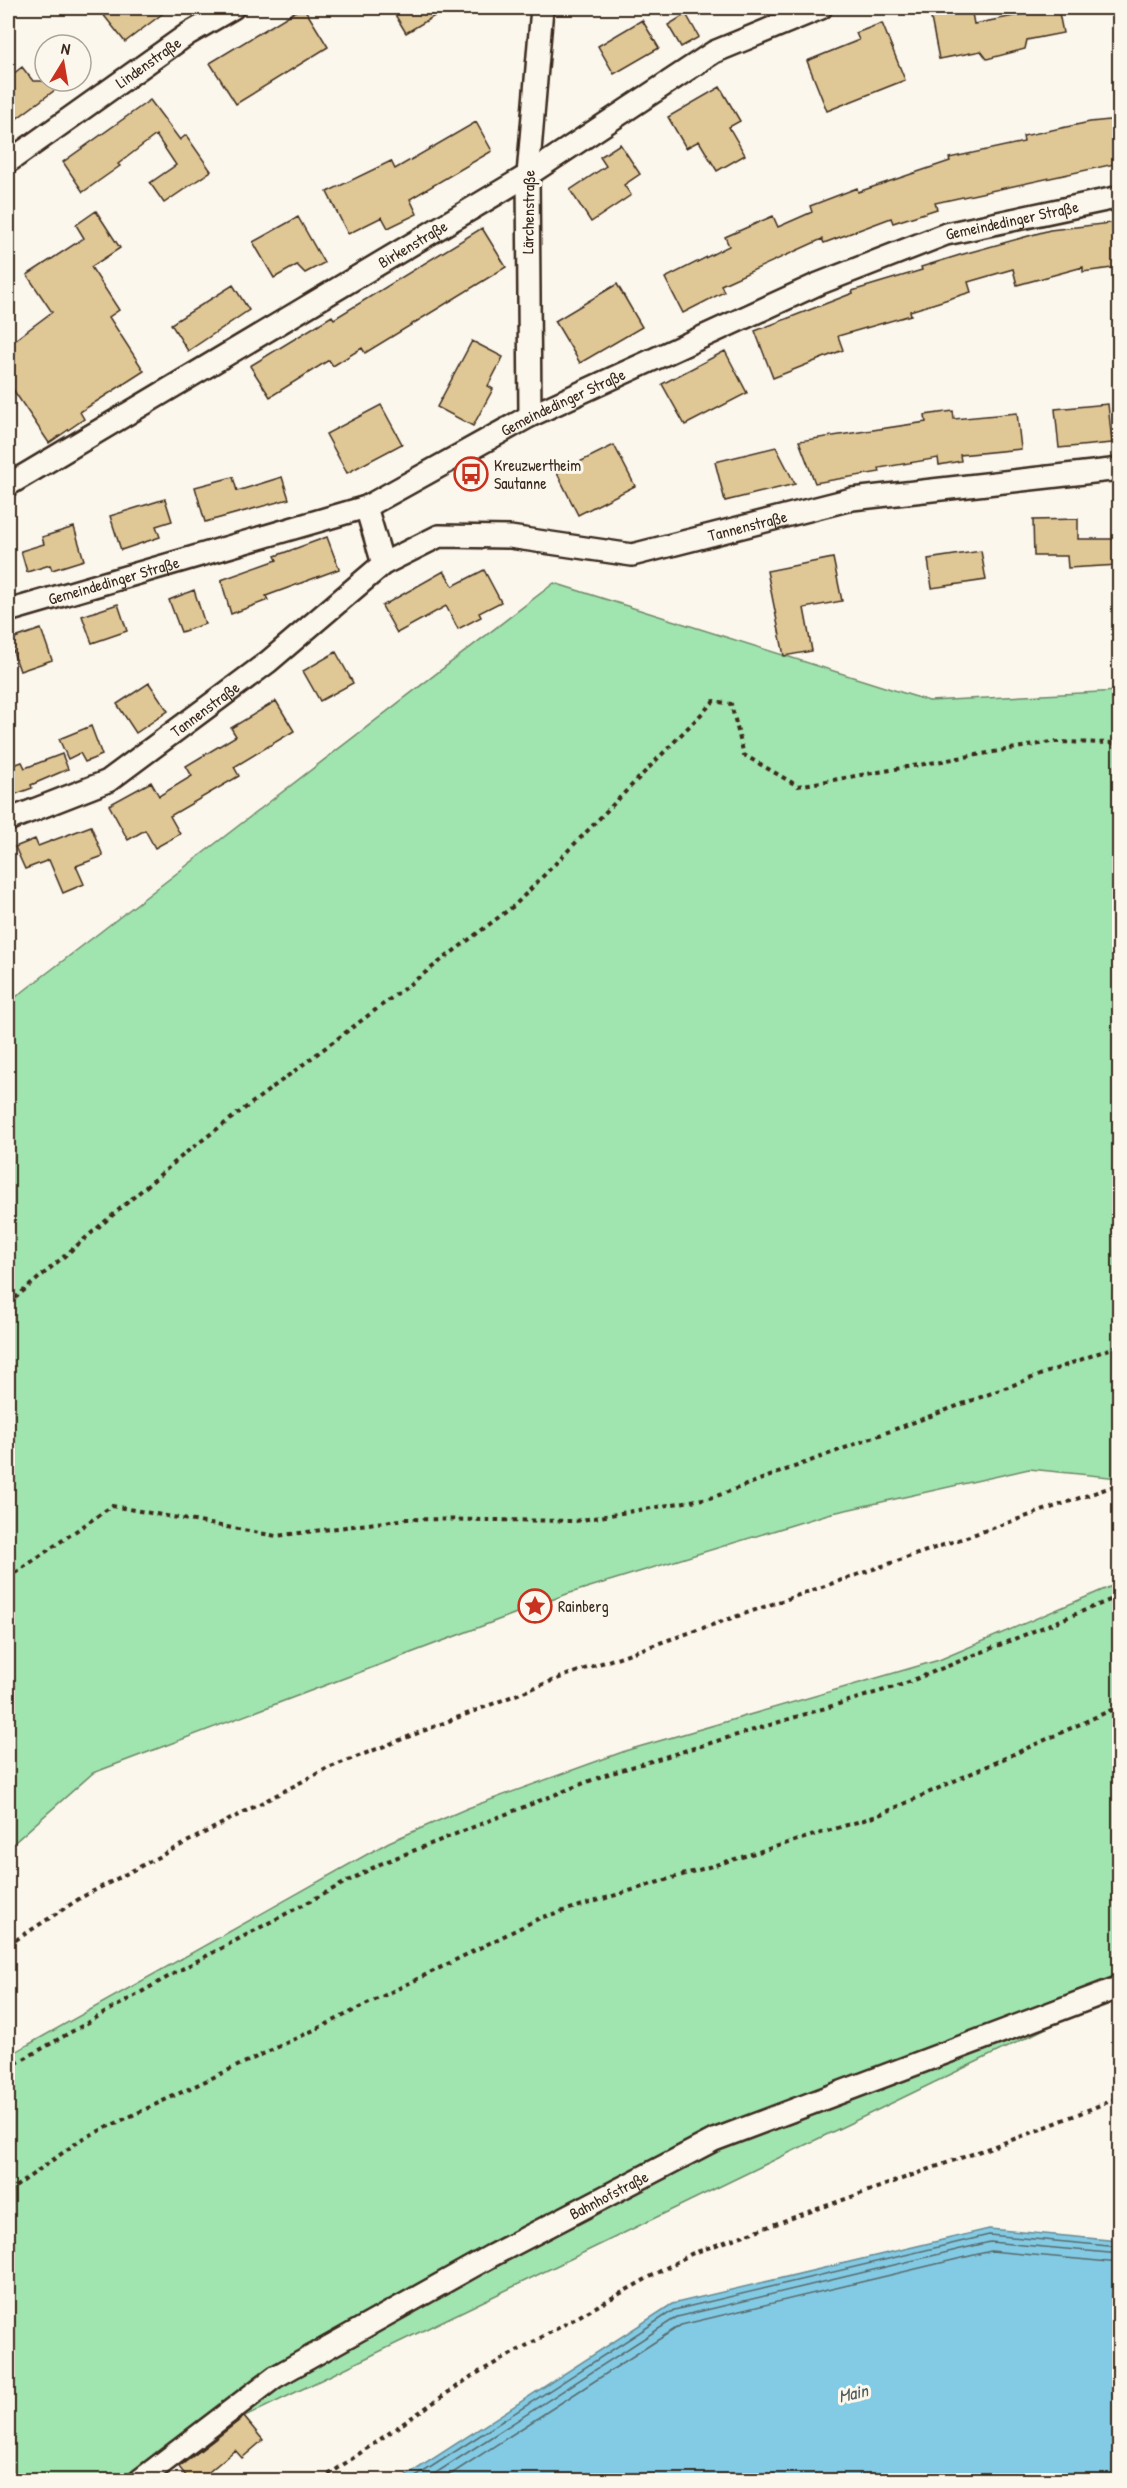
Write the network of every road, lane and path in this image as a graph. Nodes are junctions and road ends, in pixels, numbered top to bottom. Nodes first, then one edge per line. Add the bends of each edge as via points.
1 (233, 8) edge
2 (542, 8) edge
3 (820, 8) edge
4 (8, 162) edge
5 (528, 175) junction
6 (1119, 196) edge
7 (530, 416) junction
8 (1119, 469) edge
9 (8, 485) edge
10 (366, 507) junction
11 (383, 564) junction
12 (8, 611) edge
13 (1119, 743) edge
14 (8, 820) edge
15 (8, 1304) edge
16 (1119, 1345) edge
17 (1119, 1484) edge
18 (8, 1578) edge
19 (1119, 1596) edge
20 (1119, 1707) edge
21 (8, 1945) edge
22 (1119, 1987) edge
23 (8, 2068) edge
24 (1119, 2097) edge
25 (8, 2192) edge
26 (140, 2481) edge
27 (321, 2481) edge

1 - 4 street, Lindenstraße via 188,34
2 - 5 street, Lärchenstraße
3 - 5 street, Birkenstraße via 714,52
5 - 7 street, Lärchenstraße
5 - 9 street, Birkenstraße
6 - 7 street, Gemeindedinger Straße via 946,234 818,284
7 - 10 street, Gemeindedinger Straße
8 - 11 street, Tannenstraße via 852,499 632,555 510,537 439,536
10 - 11 street
10 - 12 street, Gemeindedinger Straße
11 - 14 street, Tannenstraße via 268,662 108,781
13 - 15 path via 1051,742 798,786 744,755 731,704 714,701 515,905 188,1151
16 - 18 path via 714,1497 576,1521 407,1519 276,1536 112,1506
17 - 21 path via 567,1675 328,1768 82,1898
19 - 23 path via 901,1685 602,1776 380,1864 180,1970
20 - 25 path via 877,1816 540,1917 82,2139
22 - 26 street, Bahnhofstraße via 714,2140 491,2256 275,2377
24 - 27 path via 1031,2133 691,2254 472,2376

